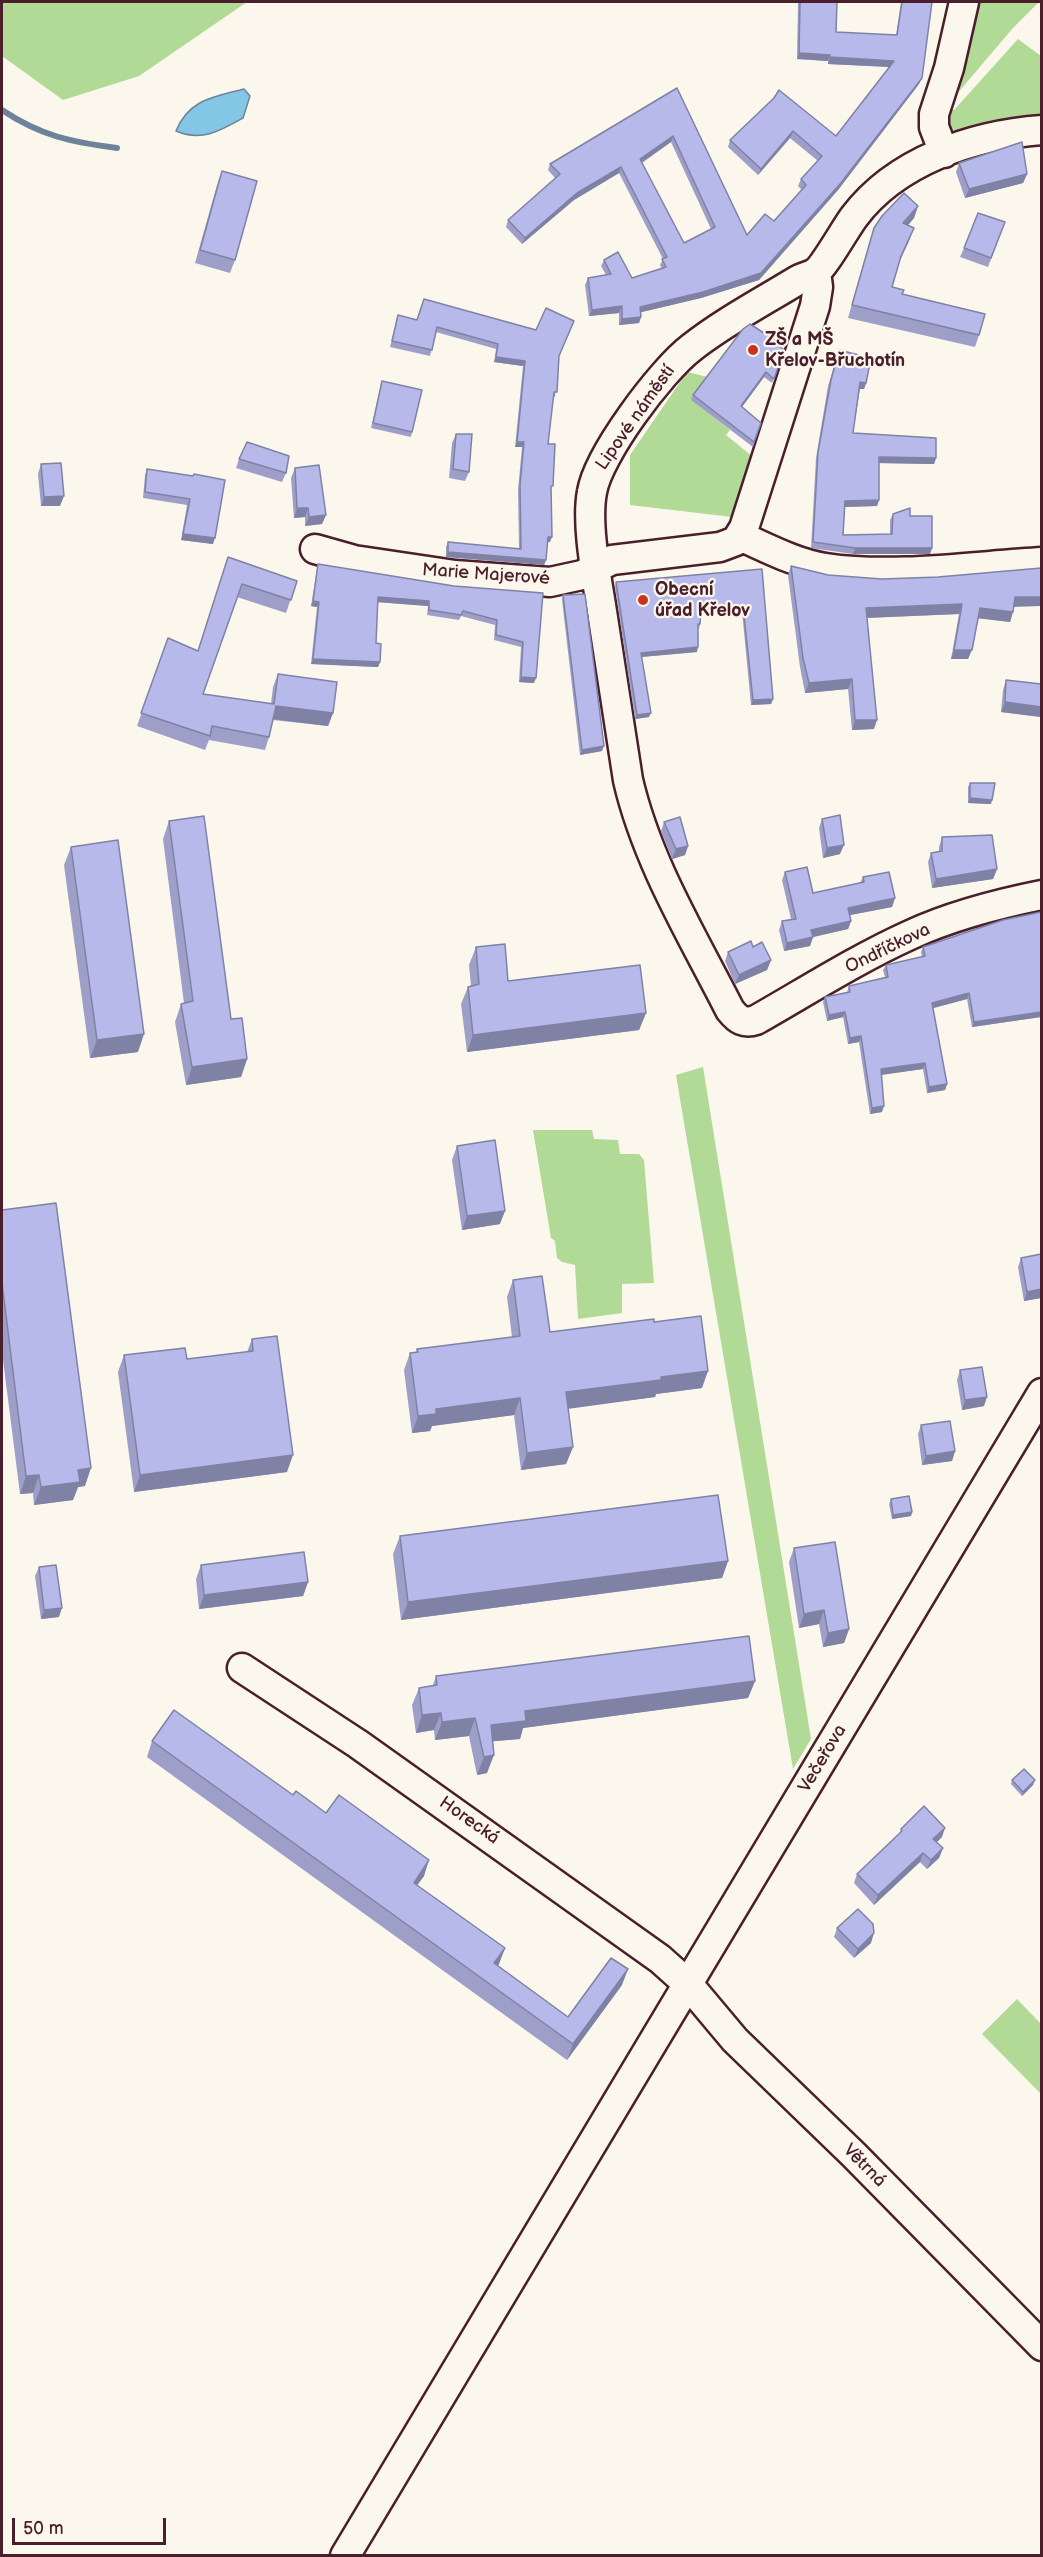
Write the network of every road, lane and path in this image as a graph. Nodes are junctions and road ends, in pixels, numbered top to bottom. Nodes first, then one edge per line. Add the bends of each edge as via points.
1 (964, 2) edge
2 (1041, 130) edge
3 (944, 153) junction
4 (816, 272) junction
5 (740, 536) junction
6 (315, 549) dead end
7 (1041, 562) edge
8 (596, 569) junction
9 (1041, 895) edge
10 (743, 1021) joint
11 (1041, 1392) edge
12 (243, 1668) dead end
13 (688, 1984) junction
14 (1041, 2346) edge
15 (345, 2556) edge

1 - 3 street via 934,114 934,128
2 - 3 street, Lipové náměstí via 1005,135
3 - 4 street, Lipové náměstí via 902,172 877,192
4 - 5 street via 815,306
4 - 8 street, Lipové náměstí via 689,349 652,391 602,464 594,483 591,501
5 - 7 street via 825,568 880,572
5 - 8 street, Marie Majerové via 729,545 621,558
6 - 8 street, Marie Majerové via 399,567 534,581 562,580
8 - 10 street, Lipové náměstí via 635,812 655,864 730,1010
9 - 10 street, Ondříčkova via 977,911 910,935 756,1020
11 - 13 street, Večeřova
12 - 13 street, Horecká via 528,1863 660,1959
13 - 14 street, Větrná via 728,2033
13 - 15 street, Večeřova

